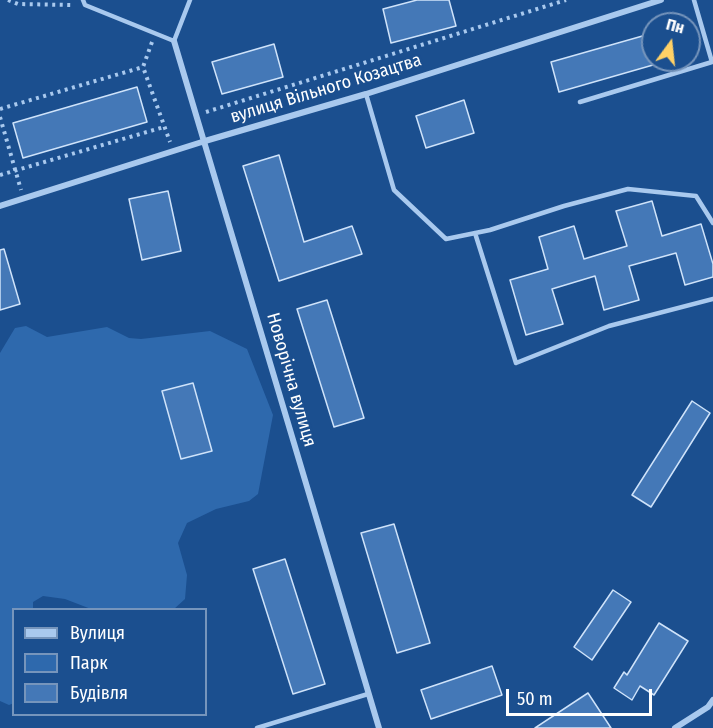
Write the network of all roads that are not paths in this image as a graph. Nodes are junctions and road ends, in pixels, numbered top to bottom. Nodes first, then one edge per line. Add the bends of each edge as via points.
1 (190, 0) edge
2 (661, 0) edge
3 (694, 0) edge
4 (84, 3) edge
5 (174, 40) junction
6 (366, 94) junction
7 (580, 102) dead end
8 (205, 141) junction
9 (0, 206) edge
10 (713, 223) edge
11 (475, 233) junction
12 (713, 299) edge
13 (368, 694) junction
14 (713, 700) edge
15 (711, 706) edge
16 (256, 728) edge
17 (379, 728) edge
18 (675, 728) edge

1 - 5 lane
2 - 6 street, вулиця Вільного Козацтва
3 - 7 lane via 712,62
4 - 5 lane
5 - 8 street, Новорічна вулиця
6 - 8 street, вулиця Вільного Козацтва
6 - 11 lane via 394,190 446,239
8 - 9 street, вулиця Вільного Козацтва
8 - 13 street, Новорічна вулиця
10 - 11 lane via 696,196 628,189
11 - 12 lane via 516,363 609,326
13 - 16 lane
13 - 17 street, Новорічна вулиця
14 - 15 street
15 - 18 street

